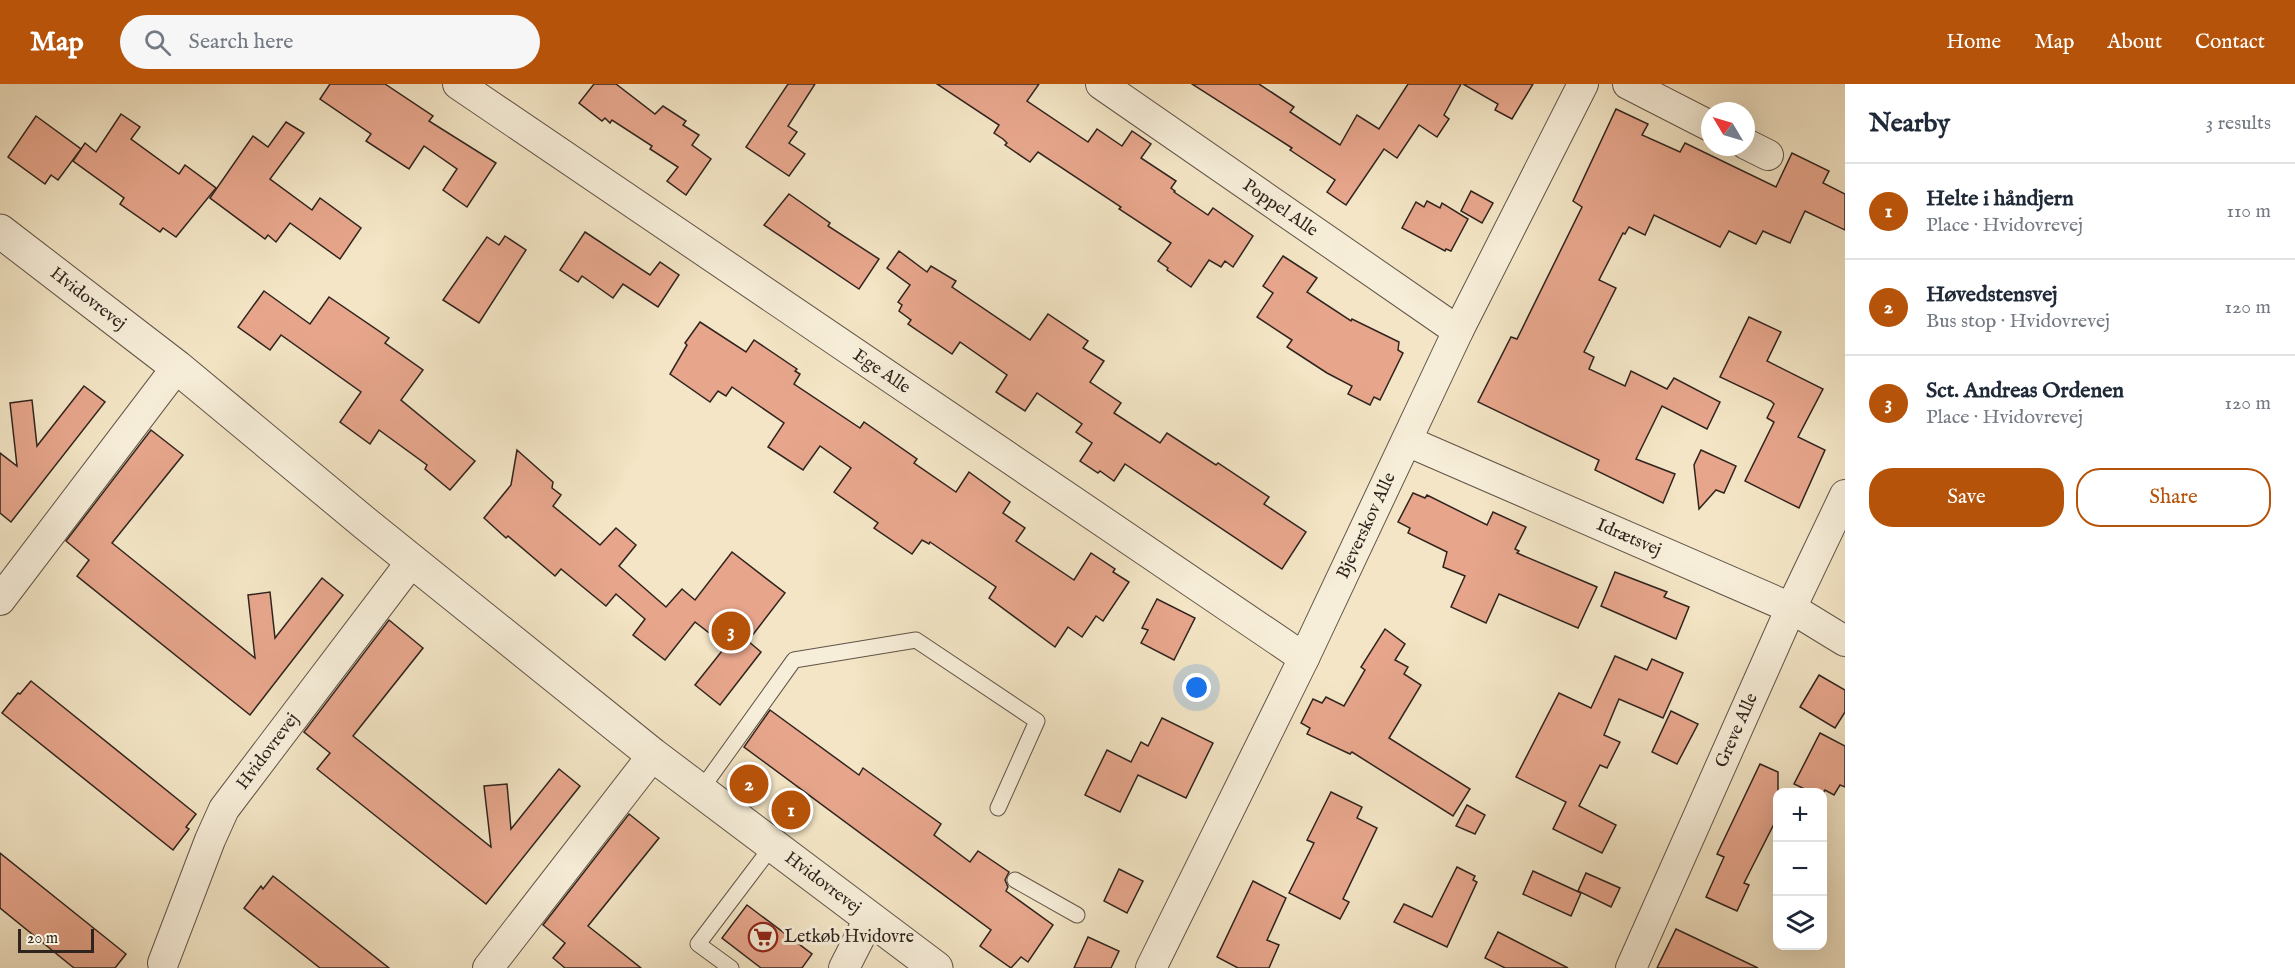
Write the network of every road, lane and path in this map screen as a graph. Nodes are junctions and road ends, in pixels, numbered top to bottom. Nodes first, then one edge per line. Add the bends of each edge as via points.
1 (458, 84) edge
2 (1101, 84) edge
3 (1583, 84) edge
4 (1628, 84) edge
5 (1701, 121) edge
6 (0, 231) edge
7 (1458, 331) junction
8 (177, 367) junction
9 (1407, 441) junction
10 (1845, 495) edge
11 (412, 561) junction
12 (0, 600) edge
13 (1791, 608) junction
14 (1845, 641) edge
15 (1304, 658) junction
16 (653, 755) junction
17 (700, 790) junction
18 (998, 808) dead end
19 (773, 845) junction
20 (1015, 879) dead end
21 (1077, 915) dead end
22 (870, 917) junction
23 (163, 963) dead end
24 (488, 968) edge
25 (731, 968) edge
26 (844, 968) edge
27 (936, 968) edge
28 (1150, 968) edge
29 (1630, 968) edge

1 - 15 street, Ege Alle
2 - 7 street, Poppel Alle
3 - 7 street, Bjeverskov Alle
4 - 5 street
6 - 8 street, Hvidovrevej
7 - 9 street, Bjeverskov Alle
8 - 11 street, Hvidovrevej
8 - 12 street
9 - 13 street, Idrætsvej
9 - 15 street, Bjeverskov Alle
10 - 13 street, Greve Alle
11 - 16 street, Hvidovrevej
11 - 23 street, Hvidovrevej via 224,809
13 - 14 street, Idrætsvej
13 - 29 street, Greve Alle
15 - 28 street, Bjeverskov Alle
16 - 17 street, Hvidovrevej
16 - 24 street
17 - 18 lane via 794,660 916,640 1037,721
17 - 19 street, Hvidovrevej
19 - 22 street, Hvidovrevej
19 - 25 lane via 698,944
20 - 21 lane
22 - 26 street
22 - 27 street, Hvidovrevej

